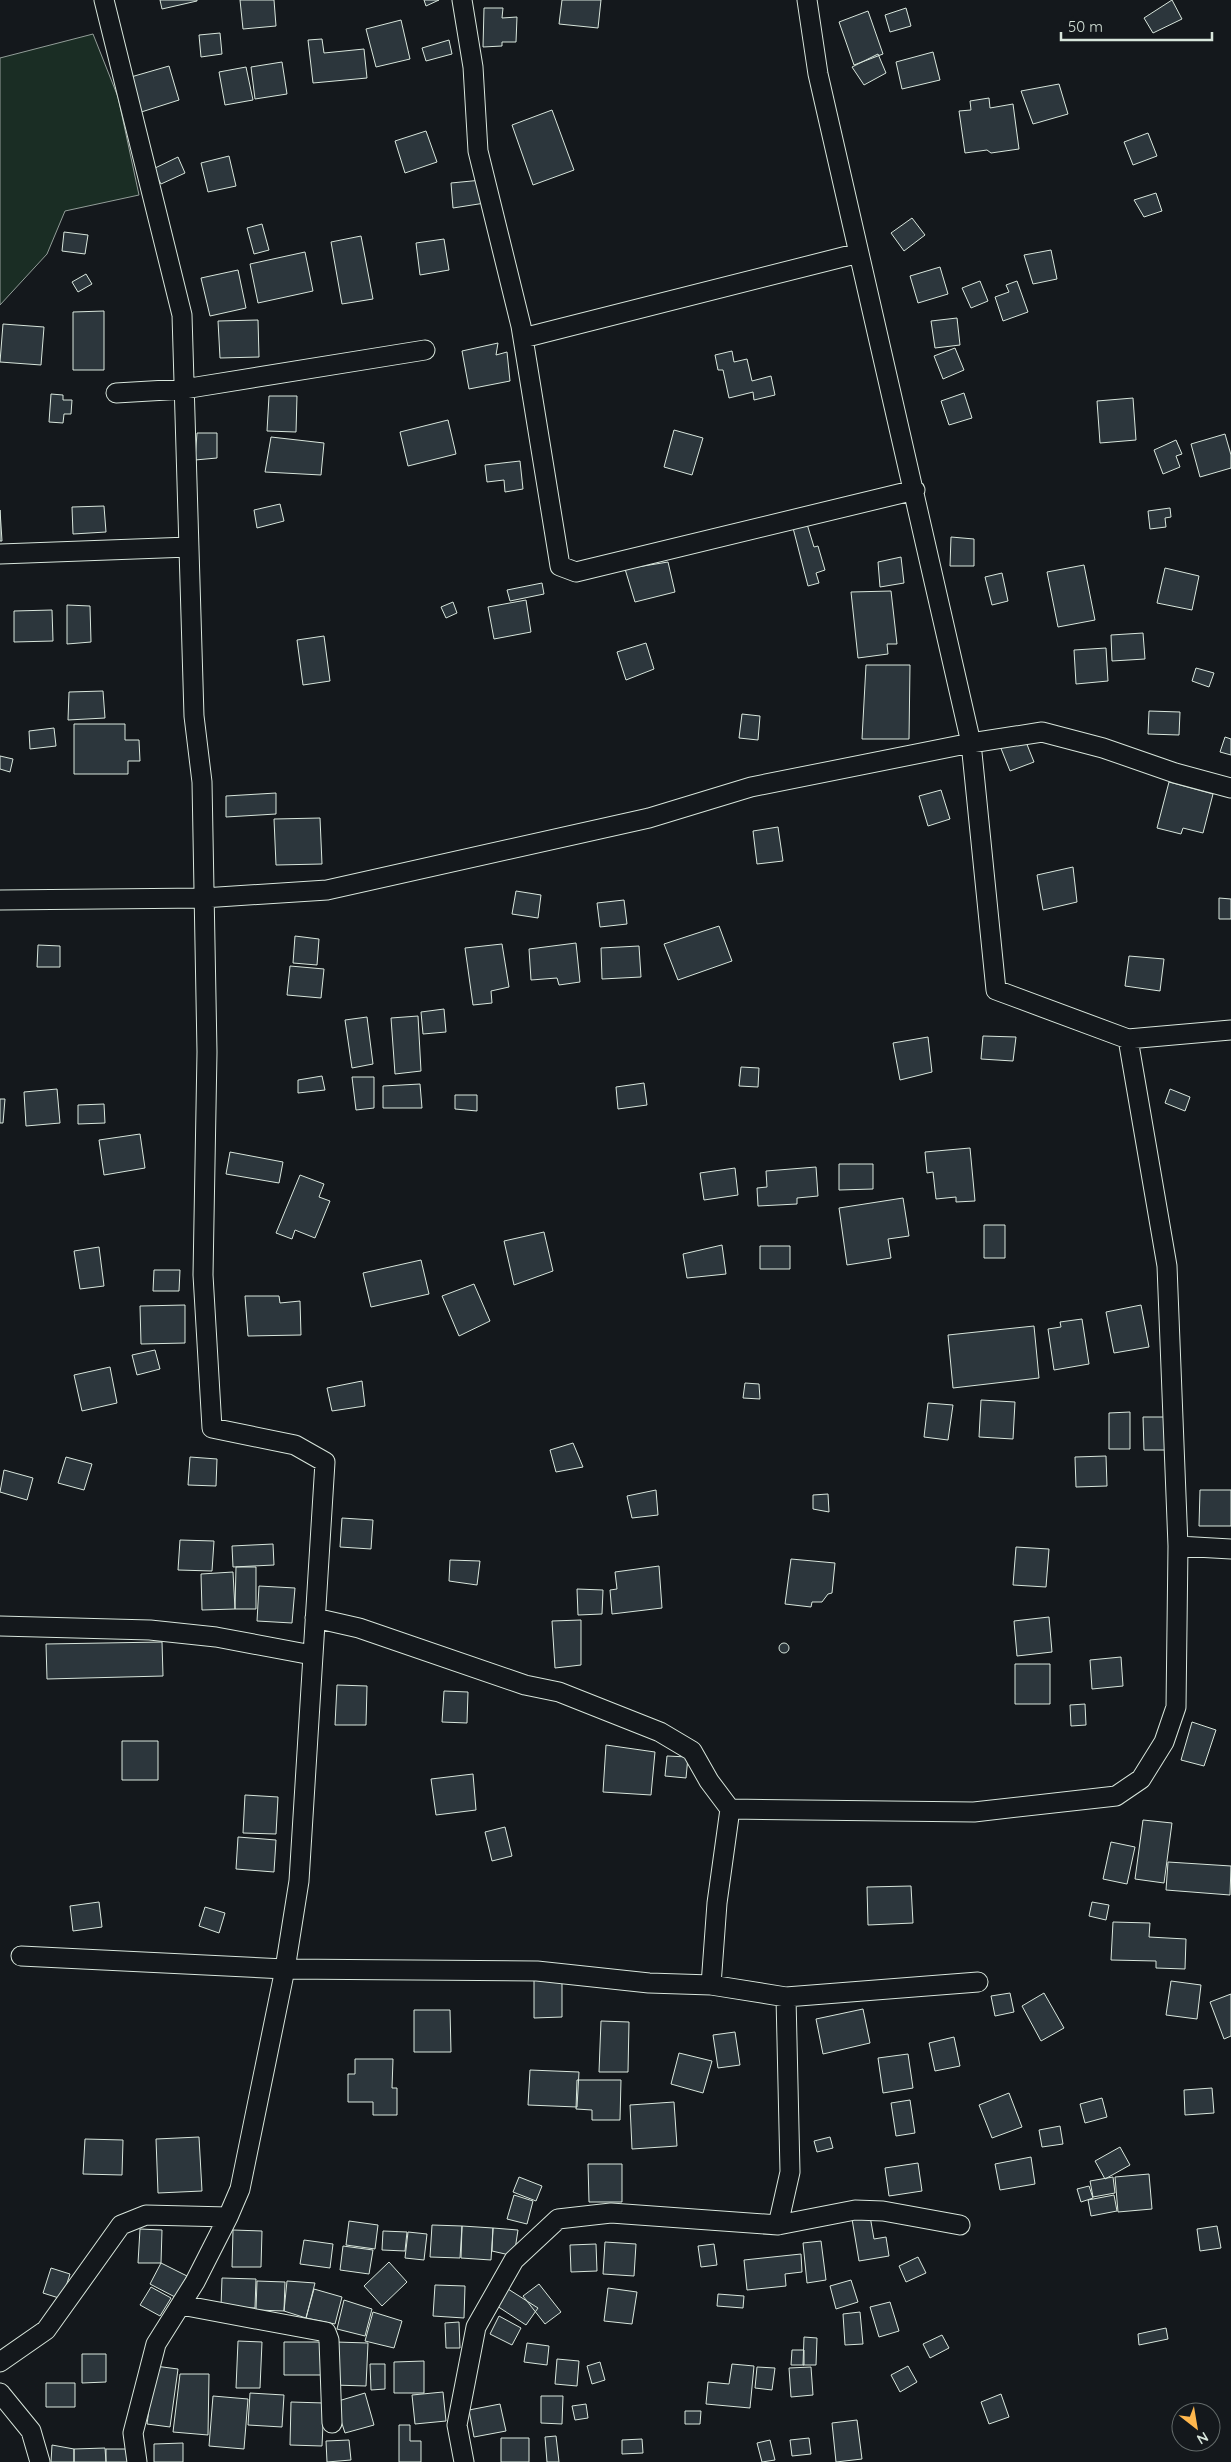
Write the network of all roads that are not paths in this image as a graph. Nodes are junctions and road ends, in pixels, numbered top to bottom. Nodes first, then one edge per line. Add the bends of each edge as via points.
1 (104, 0) edge
2 (462, 0) edge
3 (807, 0) edge
4 (859, 253) junction
5 (523, 338) junction
6 (425, 350) dead end
7 (184, 389) junction
8 (116, 393) dead end
9 (915, 490) junction
10 (189, 547) junction
11 (0, 554) edge
12 (971, 743) junction
13 (1231, 788) edge
14 (203, 898) junction
15 (0, 900) edge
16 (1231, 1030) edge
17 (1128, 1039) junction
18 (1178, 1546) junction
19 (1231, 1549) edge
20 (315, 1618) junction
21 (0, 1626) edge
22 (312, 1655) junction
23 (730, 1809) junction
24 (21, 1956) dead end
25 (285, 1969) junction
26 (978, 1982) dead end
27 (711, 1985) junction
28 (786, 1997) junction
29 (228, 2217) junction
30 (778, 2225) junction
31 (960, 2225) dead end
32 (181, 2305) junction
33 (0, 2362) edge
34 (0, 2393) edge
35 (332, 2423) dead end
36 (40, 2462) edge
37 (138, 2462) edge
38 (464, 2462) edge

1 - 7 street via 182,315
2 - 5 street via 474,67 478,150
3 - 4 street via 818,74
4 - 5 street
4 - 9 street
5 - 9 street via 560,566 567,570 576,572
6 - 7 street
7 - 8 street
7 - 10 street
9 - 12 street
10 - 11 street
10 - 14 street via 194,716 202,782
12 - 13 street via 1042,732
12 - 14 street via 751,786 649,818 327,890
12 - 17 street via 996,990
14 - 15 street
14 - 20 street via 207,1052 203,1275 212,1428 295,1445 325,1462
16 - 17 street
17 - 18 street via 1167,1266
18 - 19 street
18 - 23 street via 1176,1707 1164,1742 1141,1779 1116,1796 974,1812
20 - 22 street
20 - 23 street via 359,1628 525,1685 559,1692 660,1732 692,1752
21 - 22 street via 150,1630
22 - 25 street via 299,1881
23 - 27 street via 717,1902
24 - 25 street
25 - 27 street via 537,1971
25 - 29 street via 240,2189
26 - 28 street
27 - 28 street
28 - 30 street via 790,2172
29 - 32 street
29 - 33 street via 146,2215 121,2225 46,2330
30 - 31 street via 855,2210 883,2211
30 - 38 street via 611,2213 558,2219 514,2260 476,2327 457,2425
32 - 35 street via 326,2332
32 - 37 street via 156,2344 133,2432
34 - 36 street via 31,2431

